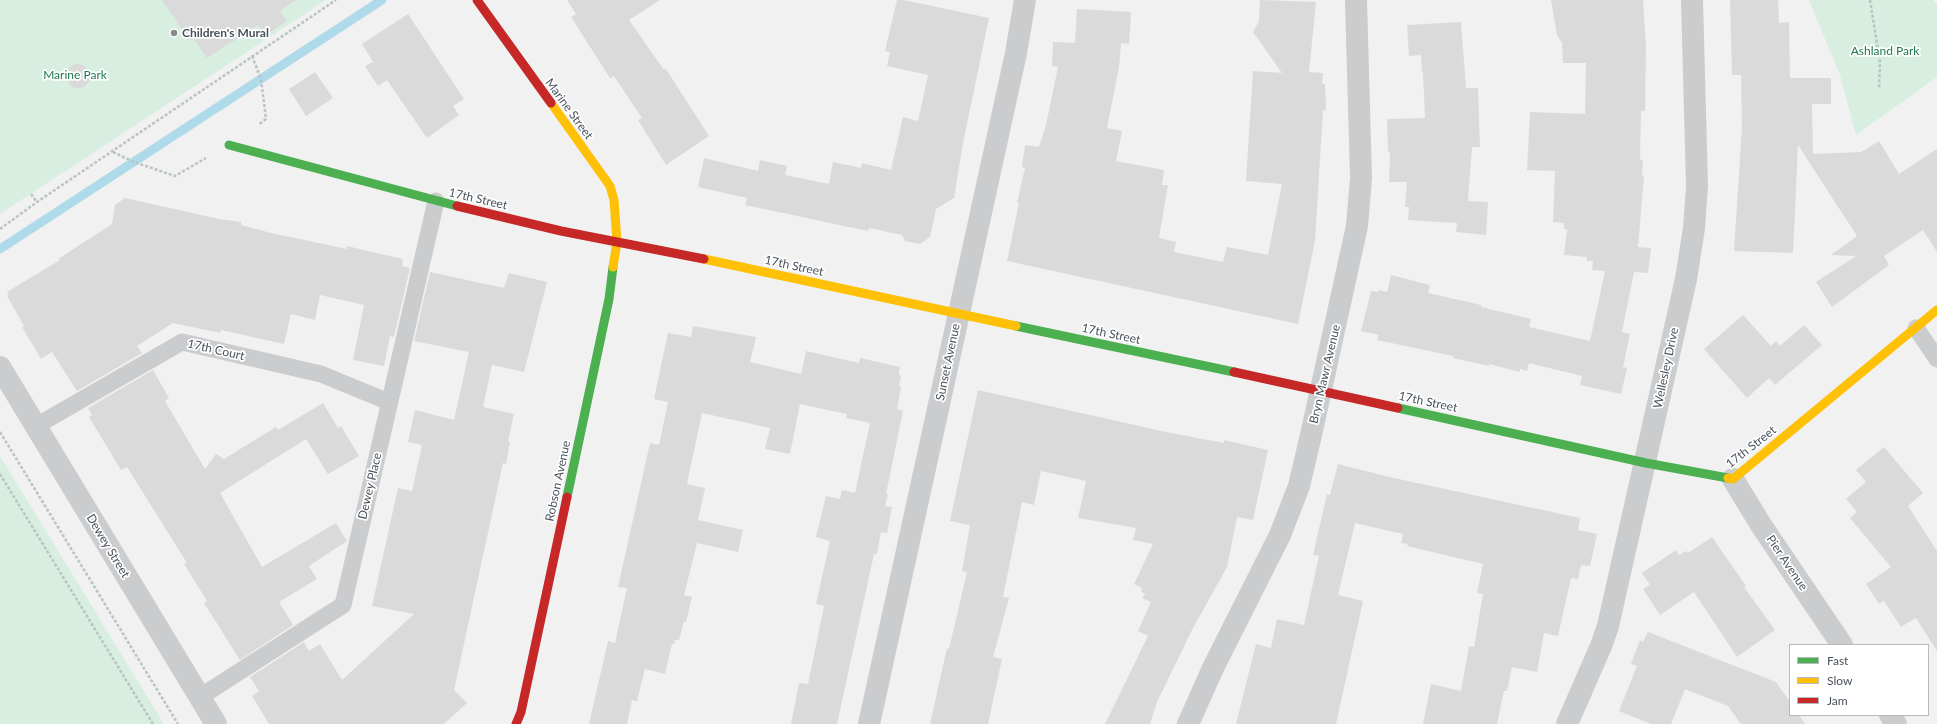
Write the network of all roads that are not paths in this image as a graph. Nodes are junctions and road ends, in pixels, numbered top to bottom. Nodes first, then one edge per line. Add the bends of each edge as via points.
1 (477, 0) edge
2 (1025, 0) edge
3 (1356, 0) edge
4 (1692, 0) edge
5 (229, 145) road end
6 (436, 201) junction
7 (617, 242) junction
8 (1937, 310) edge
9 (959, 314) junction
10 (1916, 328) junction
11 (1937, 359) edge
12 (0, 367) edge
13 (1321, 391) junction
14 (388, 402) junction
15 (36, 426) junction
16 (1646, 463) junction
17 (1733, 479) junction
18 (1841, 644) edge
19 (200, 697) junction
20 (216, 724) edge
21 (516, 724) edge
22 (869, 724) edge
23 (1188, 724) edge
24 (1567, 724) edge

1 - 7 street, Marine Street via 610,186 614,200
2 - 9 street, Sunset Avenue via 1016,53
3 - 13 street, Bryn Mawr Avenue via 1361,178 1357,226
4 - 16 street, Wellesley Drive via 1697,186 1694,228 1686,279
5 - 6 street, 17th Street
6 - 7 street, 17th Street
6 - 14 lane, Dewey Place
7 - 9 street, 17th Street
7 - 21 street, Robson Avenue via 610,299 521,712
8 - 10 street, 17th Street
9 - 13 street, 17th Street
9 - 22 street, Sunset Avenue
10 - 11 lane
10 - 17 street, 17th Street
12 - 15 street, Dewey Street
13 - 16 street, 17th Street
13 - 23 street, Bryn Mawr Avenue via 1299,486 1280,535
14 - 15 lane, 17th Court via 321,374 182,342
14 - 19 lane, Dewey Place via 343,605
15 - 19 street, Dewey Street
16 - 17 street, 17th Street
16 - 24 street, Wellesley Drive via 1608,626
17 - 18 street, Pier Avenue
19 - 20 street, Dewey Street

